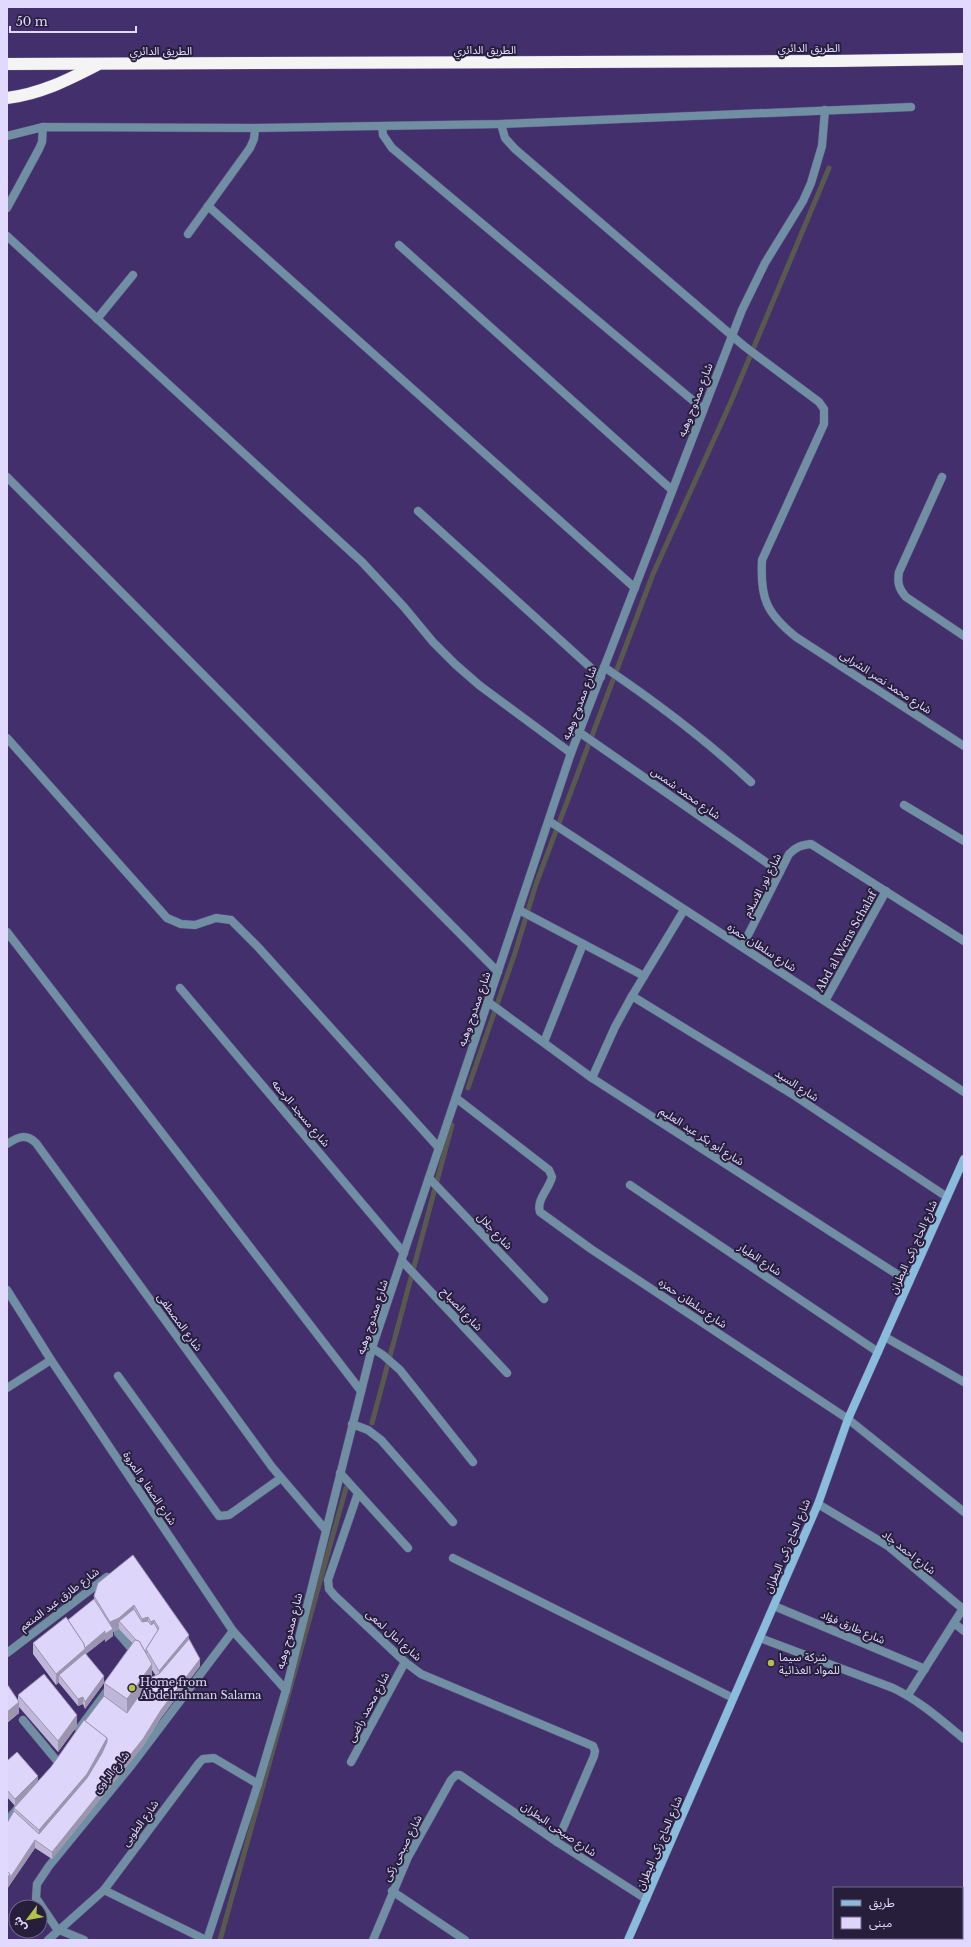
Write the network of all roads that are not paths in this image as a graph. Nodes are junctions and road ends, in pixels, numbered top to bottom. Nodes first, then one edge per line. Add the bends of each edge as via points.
1 (964, 59) edge
2 (7, 64) edge
3 (99, 64) junction
4 (7, 98) edge
5 (911, 107) dead end
6 (825, 110) junction
7 (501, 124) junction
8 (382, 126) junction
9 (43, 127) junction
10 (255, 128) junction
11 (7, 136) edge
12 (208, 206) junction
13 (7, 208) edge
14 (188, 234) dead end
15 (7, 236) edge
16 (399, 245) dead end
17 (133, 275) dead end
18 (97, 319) junction
19 (732, 335) junction
20 (703, 409) junction
21 (7, 477) edge
22 (942, 477) dead end
23 (672, 490) junction
24 (418, 511) dead end
25 (635, 588) junction
26 (964, 636) edge
27 (608, 669) junction
28 (601, 677) junction
29 (582, 734) junction
30 (7, 738) edge
31 (964, 746) edge
32 (571, 754) junction
33 (751, 782) dead end
34 (904, 805) dead end
35 (551, 822) junction
36 (964, 841) edge
37 (780, 872) junction
38 (886, 891) junction
39 (684, 910) junction
40 (521, 911) junction
41 (7, 932) edge
42 (964, 941) edge
43 (583, 944) junction
44 (742, 947) junction
45 (498, 972) junction
46 (644, 976) junction
47 (180, 988) dead end
48 (632, 996) junction
49 (825, 1001) junction
50 (490, 1003) junction
51 (544, 1042) junction
52 (592, 1078) junction
53 (964, 1092) edge
54 (456, 1098) junction
55 (7, 1144) edge
56 (439, 1148) junction
57 (964, 1159) edge
58 (431, 1180) junction
59 (630, 1185) dead end
60 (947, 1197) junction
61 (404, 1253) junction
62 (402, 1261) junction
63 (910, 1282) junction
64 (7, 1290) edge
65 (544, 1299) dead end
66 (885, 1337) junction
67 (372, 1348) junction
68 (878, 1352) junction
69 (50, 1360) junction
70 (507, 1373) dead end
71 (118, 1376) dead end
72 (964, 1382) edge
73 (7, 1388) edge
74 (361, 1391) junction
75 (848, 1419) junction
76 (352, 1424) junction
77 (472, 1462) dead end
78 (340, 1473) junction
79 (281, 1478) junction
80 (358, 1493) junction
81 (818, 1504) junction
82 (964, 1512) edge
83 (453, 1522) dead end
84 (326, 1529) junction
85 (408, 1548) dead end
86 (453, 1558) dead end
87 (111, 1573) edge
88 (774, 1606) junction
89 (963, 1608) edge
90 (954, 1623) junction
91 (232, 1630) junction
92 (964, 1631) edge
93 (118, 1634) dead end
94 (760, 1638) junction
95 (7, 1652) edge
96 (405, 1662) junction
97 (142, 1663) edge
98 (925, 1669) junction
99 (116, 1677) edge
100 (286, 1690) junction
101 (908, 1695) junction
102 (734, 1698) junction
103 (23, 1720) dead end
104 (75, 1735) edge
105 (964, 1739) edge
106 (57, 1761) edge
107 (351, 1762) dead end
108 (460, 1775) joint
109 (258, 1784) junction
110 (23, 1803) edge
111 (7, 1821) edge
112 (557, 1842) junction
113 (104, 1890) junction
114 (392, 1891) junction
115 (646, 1899) junction
116 (57, 1930) junction
117 (48, 1940) edge
118 (84, 1940) edge
119 (206, 1940) edge
120 (373, 1940) edge
121 (465, 1940) edge
122 (628, 1940) edge

1 - 3 highway, الطريق الدائري
2 - 3 highway, الطريق الدائري
3 - 4 highway via 62,83 35,93
5 - 6 street
6 - 7 street
6 - 19 street, شارع ممدوح وهبه via 822,146 811,183 803,201 765,262
7 - 8 street
7 - 19 street via 505,138 510,144
8 - 10 street
8 - 20 street via 383,135 392,148
9 - 10 street
9 - 11 street
9 - 13 street via 42,142
10 - 12 street via 250,148
12 - 14 street
12 - 25 street
15 - 18 street
16 - 23 street
17 - 18 street
18 - 32 street via 362,562 455,664
19 - 20 street, شارع ممدوح وهبه
19 - 31 street, شارع محمد نصر الشرابى via 813,396 824,409 825,416 824,424 762,560 761,582 766,604 778,623 796,637
20 - 23 street, شارع ممدوح وهبه
21 - 45 street
22 - 26 street via 897,581 906,597
23 - 25 street, شارع ممدوح وهبه
24 - 28 street
25 - 27 street, شارع ممدوح وهبه
27 - 28 street, شارع ممدوح وهبه
27 - 33 street via 682,722
28 - 29 street, شارع ممدوح وهبه
29 - 32 street, شارع ممدوح وهبه
29 - 37 street, شارع محمد شمس
30 - 56 street via 167,918 181,924 195,925 216,918 231,920
32 - 35 street, شارع ممدوح وهبه
34 - 36 street
35 - 39 street, شارع سلطان حمزه
35 - 40 street, شارع ممدوح وهبه
37 - 38 street, شارع نور الاسلام via 795,848 810,844
37 - 44 street, شارع نور الاسلام
38 - 42 street
38 - 49 street, Abd al Wens Schalaf
39 - 44 street, شارع سلطان حمزه
39 - 46 street
40 - 43 street
40 - 45 street, شارع ممدوح وهبه
41 - 74 street
43 - 46 street
43 - 51 street
44 - 49 street, شارع سلطان حمزه
45 - 50 street, شارع ممدوح وهبه
46 - 48 street
47 - 61 street, شارع مسجد الرحمه
48 - 52 street
48 - 60 street, شارع السيد via 792,1094
49 - 53 street, شارع سلطان حمزه
50 - 51 street, شارع أبو بكر عبد العليم
50 - 54 street, شارع ممدوح وهبه
51 - 52 street, شارع أبو بكر عبد العليم
52 - 63 street, شارع أبو بكر عبد العليم
54 - 56 street, شارع ممدوح وهبه
54 - 75 street, شارع سلطان حمزه via 549,1170 552,1177 538,1207 540,1212 591,1249
55 - 79 street, شارع المصطفى via 22,1136 36,1143
56 - 58 street, شارع ممدوح وهبه
57 - 60 street, شارع الحاج زكى البطران
58 - 61 street, شارع ممدوح وهبه
58 - 65 street, شارع جلال
59 - 68 street, شارع الطيار
60 - 63 street, شارع الحاج زكى البطران
61 - 62 street, شارع ممدوح وهبه
62 - 67 street, شارع ممدوح وهبه
62 - 70 street, شارع الصباح
63 - 66 street, شارع الحاج زكى البطران
64 - 69 street, شارع الصفا و المروة
66 - 68 street, شارع الحاج زكى البطران
66 - 72 street
67 - 74 street, شارع ممدوح وهبه
67 - 77 street via 400,1370
68 - 75 street, شارع الحاج زكى البطران
69 - 73 street
69 - 91 street, شارع الصفا و المروة
71 - 79 street via 219,1516 229,1515
74 - 76 street, شارع ممدوح وهبه
75 - 81 street, شارع الحاج زكى البطران
75 - 82 street, شارع سلطان حمزه
76 - 78 street, شارع ممدوح وهبه
76 - 83 street via 368,1430 381,1440
78 - 80 street
78 - 84 street, شارع ممدوح وهبه
79 - 84 street, شارع المصطفى
80 - 85 street
80 - 96 street, شارع امال لمعى via 328,1580 329,1589
81 - 88 street, شارع الحاج زكى البطران
81 - 89 street, شارع احمد جاد via 888,1546
84 - 100 street, شارع ممدوح وهبه
86 - 102 street
87 - 95 street, شارع طارق عبد المنعم
88 - 94 street, شارع الحاج زكى البطران
88 - 98 street, شارع طارق فؤاد
89 - 90 street
90 - 92 street
90 - 98 street
91 - 100 street, شارع الصفا و المروة
91 - 116 street, شارع الراوى via 130,1767 37,1884 36,1898
93 - 97 street via 132,1655
94 - 101 street
94 - 102 street, شارع الحاج زكى البطران
96 - 107 street, شارع محمد راضى
96 - 112 street, شارع امال لمعى via 421,1674 593,1746 594,1756
98 - 101 street
99 - 104 street
100 - 109 street, شارع ممدوح وهبه
101 - 105 street
102 - 115 street, شارع الحاج زكى البطران
103 - 106 street
108 - 112 street, شارع صبحى البطران
108 - 114 street, شارع صبحى زكى via 451,1780
109 - 113 street, شارع الطوبى via 214,1758 203,1759
109 - 119 street, شارع ممدوح وهبه
110 - 111 street
112 - 115 street, شارع صبحى البطران
113 - 116 street, شارع الطوبى
113 - 119 street
114 - 120 street, شارع صبحى زكى
114 - 121 street
115 - 122 street, شارع الحاج زكى البطران
116 - 117 street, شارع الطوبى
116 - 118 street

